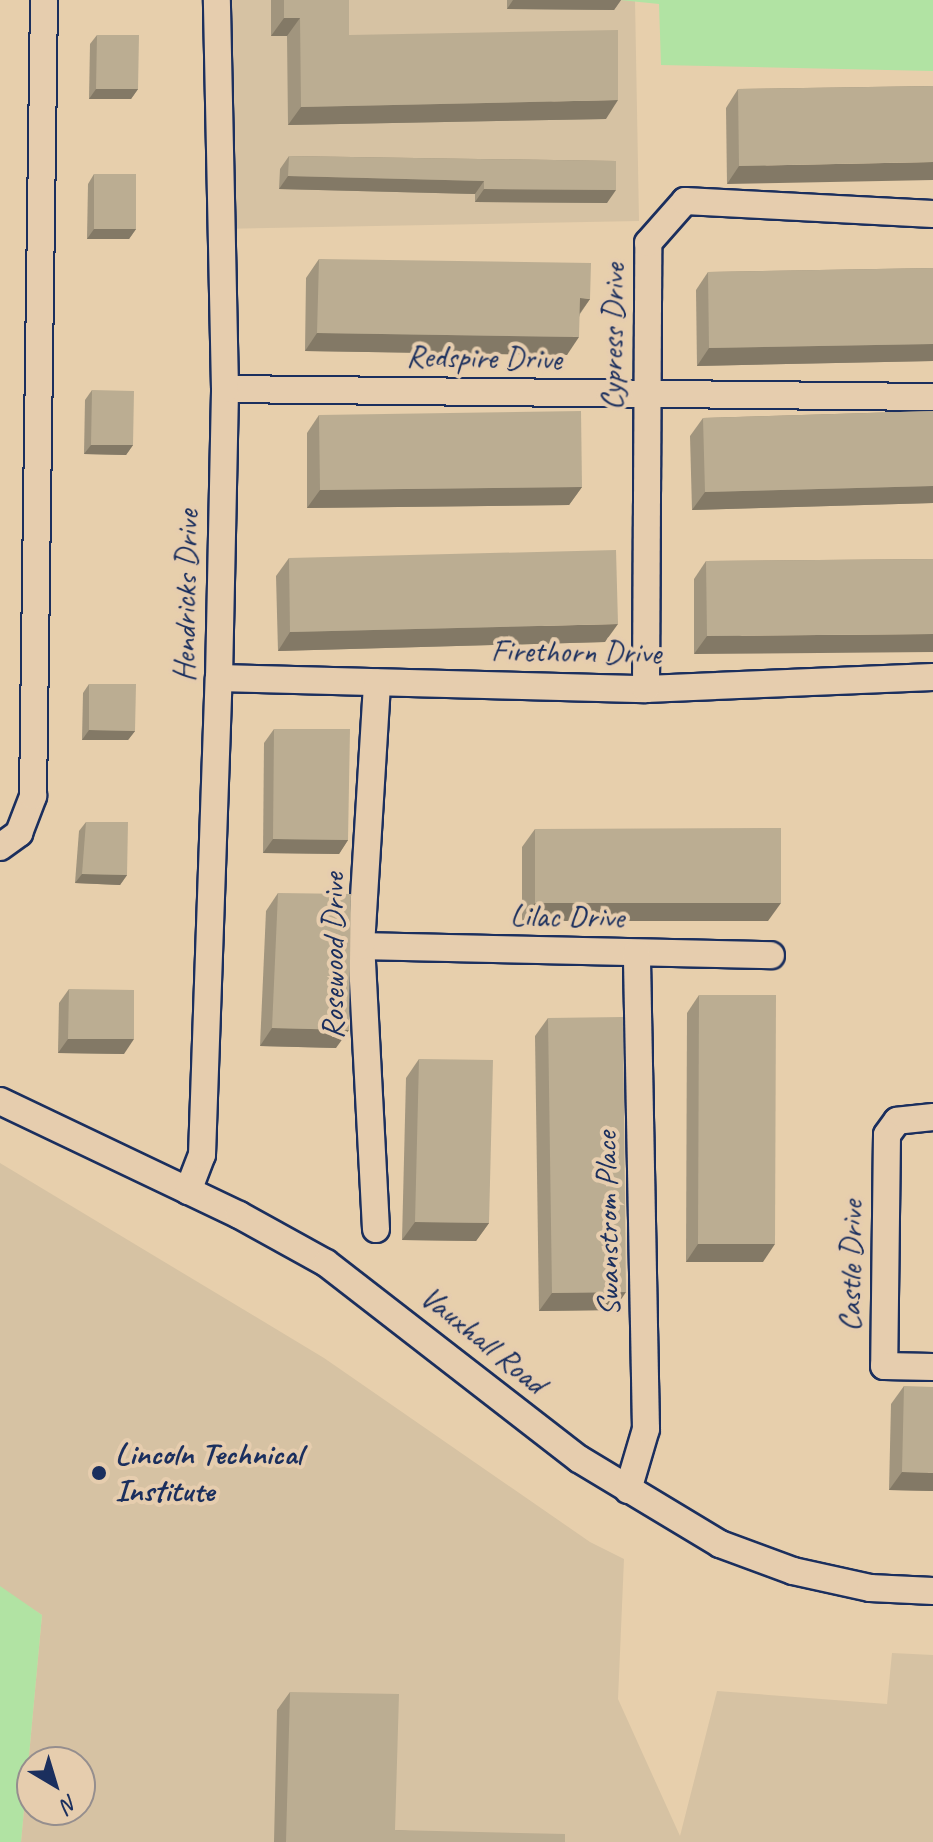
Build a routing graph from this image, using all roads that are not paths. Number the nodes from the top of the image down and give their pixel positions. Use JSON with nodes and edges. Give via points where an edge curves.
{"nodes":[{"id":1,"x":44,"y":0,"type":"edge"},
{"id":2,"x":217,"y":0,"type":"edge"},
{"id":3,"x":933,"y":214,"type":"edge"},
{"id":4,"x":225,"y":389,"type":"junction"},
{"id":5,"x":645,"y":394,"type":"junction"},
{"id":6,"x":933,"y":397,"type":"edge"},
{"id":7,"x":933,"y":677,"type":"edge"},
{"id":8,"x":219,"y":678,"type":"junction"},
{"id":9,"x":377,"y":682,"type":"junction"},
{"id":10,"x":646,"y":689,"type":"junction"},
{"id":11,"x":0,"y":847,"type":"edge"},
{"id":12,"x":361,"y":946,"type":"junction"},
{"id":13,"x":637,"y":953,"type":"junction"},
{"id":14,"x":771,"y":955,"type":"dead end"},
{"id":15,"x":0,"y":1101,"type":"edge"},
{"id":16,"x":933,"y":1117,"type":"edge"},
{"id":17,"x":188,"y":1191,"type":"junction"},
{"id":18,"x":376,"y":1229,"type":"dead end"},
{"id":19,"x":933,"y":1367,"type":"edge"},
{"id":20,"x":628,"y":1490,"type":"junction"},
{"id":21,"x":933,"y":1591,"type":"edge"}],
"edges":[{"from":1,"to":11,"type":"street","via":[[33,796],[19,833]]},
{"from":2,"to":4,"type":"street","name":"Hendricks Drive"},
{"from":3,"to":5,"type":"street","name":"Cypress Drive","via":[[685,201],[648,243]]},
{"from":4,"to":5,"type":"street","name":"Redspire Drive"},
{"from":4,"to":8,"type":"street","name":"Hendricks Drive"},
{"from":5,"to":6,"type":"street","name":"Redspire Drive"},
{"from":5,"to":10,"type":"street","name":"Cypress Drive"},
{"from":7,"to":10,"type":"street","name":"Firethorn Drive"},
{"from":8,"to":9,"type":"street","name":"Firethorn Drive"},
{"from":8,"to":17,"type":"street","name":"Hendricks Drive","via":[[202,1155]]},
{"from":9,"to":10,"type":"street","name":"Firethorn Drive"},
{"from":9,"to":12,"type":"street","name":"Rosewood Drive"},
{"from":12,"to":13,"type":"street","name":"Lilac Drive"},
{"from":12,"to":18,"type":"street","name":"Rosewood Drive"},
{"from":13,"to":14,"type":"street","name":"Lilac Drive"},
{"from":13,"to":20,"type":"street","name":"Swanstrom Place","via":[[646,1429]]},
{"from":15,"to":17,"type":"street","name":"Vauxhall Road"},
{"from":16,"to":19,"type":"street","name":"Castle Drive","via":[[897,1121],[887,1135],[884,1366]]},
{"from":17,"to":20,"type":"street","name":"Vauxhall Road","via":[[326,1263],[579,1459]]},
{"from":20,"to":21,"type":"street","name":"Vauxhall Road","via":[[720,1544],[793,1571],[870,1588]]}]}
